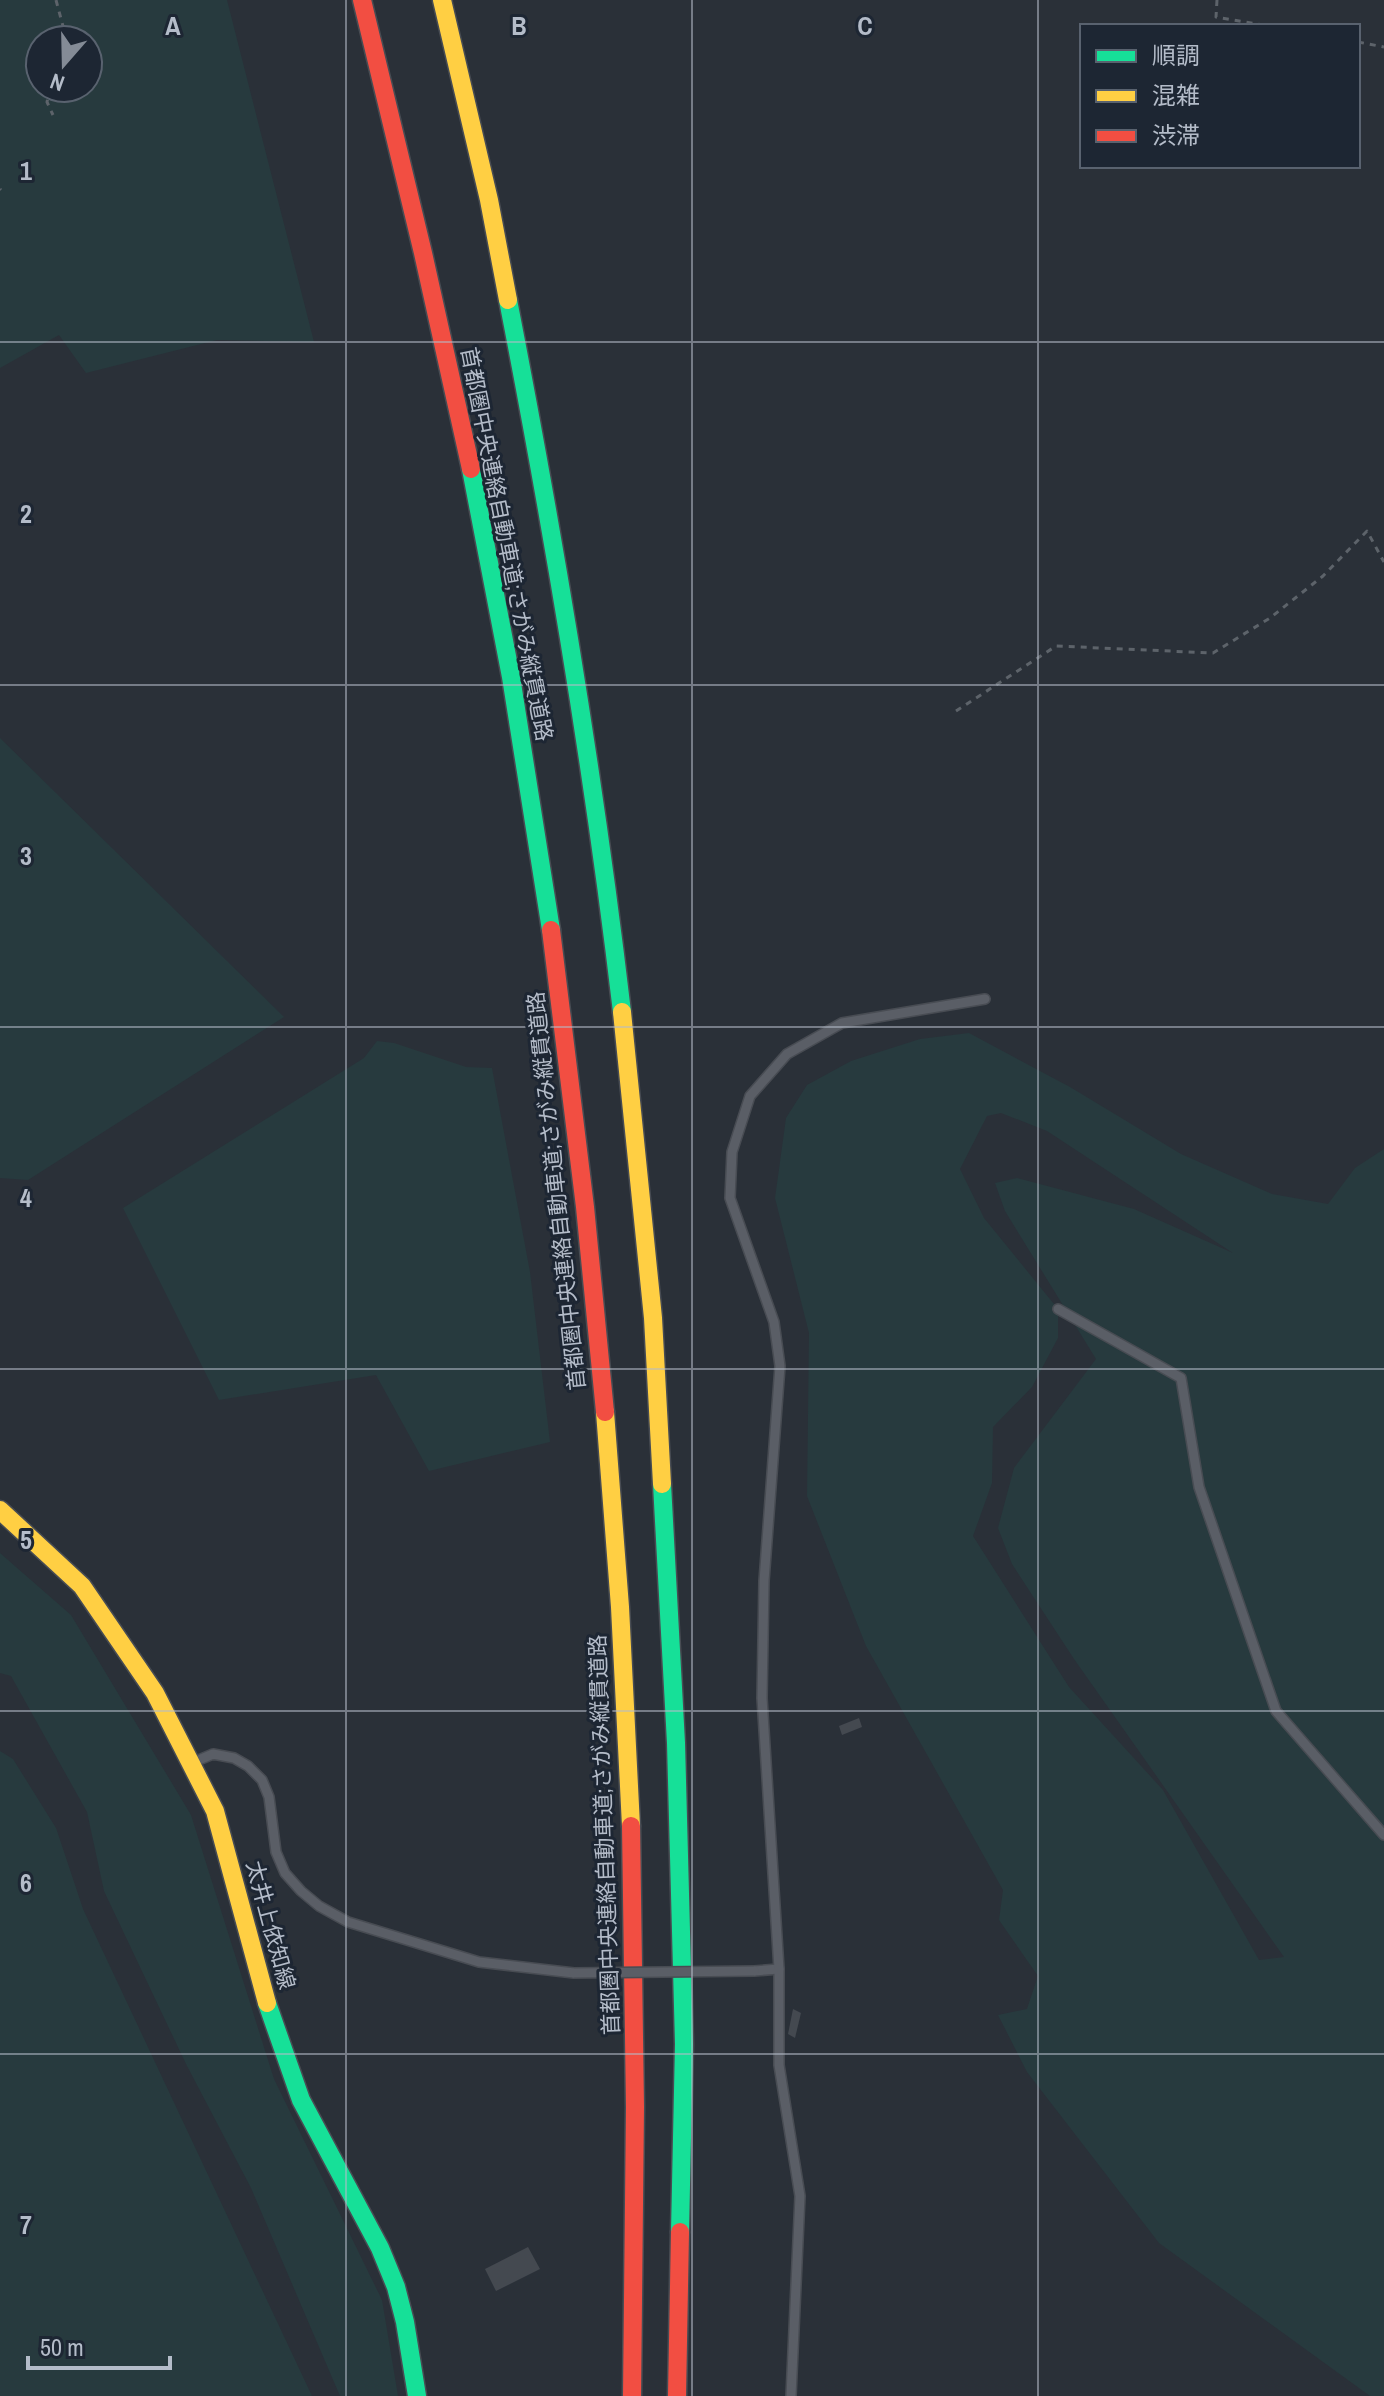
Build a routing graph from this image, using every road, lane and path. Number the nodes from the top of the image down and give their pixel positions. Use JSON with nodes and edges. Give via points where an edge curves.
{"nodes":[{"id":1,"x":56,"y":0,"type":"edge"},
{"id":2,"x":362,"y":0,"type":"edge"},
{"id":3,"x":442,"y":0,"type":"edge"},
{"id":4,"x":1217,"y":0,"type":"edge"},
{"id":5,"x":62,"y":24,"type":"edge"},
{"id":6,"x":1256,"y":24,"type":"edge"},
{"id":7,"x":1360,"y":42,"type":"edge"},
{"id":8,"x":1384,"y":47,"type":"edge"},
{"id":9,"x":48,"y":104,"type":"edge"},
{"id":10,"x":53,"y":115,"type":"dead end"},
{"id":11,"x":1384,"y":562,"type":"edge"},
{"id":12,"x":956,"y":711,"type":"dead end"},
{"id":13,"x":985,"y":999,"type":"dead end"},
{"id":14,"x":1058,"y":1309,"type":"dead end"},
{"id":15,"x":0,"y":1510,"type":"edge"},
{"id":16,"x":191,"y":1762,"type":"junction"},
{"id":17,"x":1384,"y":1835,"type":"edge"},
{"id":18,"x":779,"y":1969,"type":"junction"},
{"id":19,"x":417,"y":2396,"type":"edge"},
{"id":20,"x":632,"y":2396,"type":"edge"},
{"id":21,"x":677,"y":2396,"type":"edge"},
{"id":22,"x":791,"y":2396,"type":"edge"}],
"edges":[{"from":1,"to":5,"type":"path"},
{"from":2,"to":20,"type":"main road","name":"首都圏中央連絡自動車道;さがみ縦貫道路","via":[[469,454],[511,678],[573,1107],[614,1516],[629,1746],[635,2043]]},
{"from":3,"to":21,"type":"main road","name":"首都圏中央連絡自動車道;さがみ縦貫道路","via":[[489,200],[547,498],[604,858],[634,1123],[653,1318],[676,1743],[684,2044]]},
{"from":4,"to":6,"type":"path","via":[[1216,17]]},
{"from":7,"to":8,"type":"path"},
{"from":9,"to":10,"type":"path"},
{"from":11,"to":12,"type":"path","via":[[1367,531],[1323,576],[1270,618],[1213,653],[1056,646]]},
{"from":13,"to":18,"type":"lane","via":[[842,1023],[787,1054],[750,1096],[732,1152],[730,1198],[774,1322],[780,1366],[764,1581],[762,1698]]},
{"from":14,"to":17,"type":"lane","via":[[1181,1378],[1199,1487],[1276,1711]]},
{"from":15,"to":16,"type":"main road","name":"太井上依知線","via":[[82,1586],[155,1693]]},
{"from":16,"to":18,"type":"lane","bridge":true,"via":[[213,1754],[234,1758],[262,1780],[285,1873],[301,1891],[348,1922],[479,1962],[574,1973]]},
{"from":16,"to":19,"type":"main road","name":"太井上依知線","via":[[215,1811],[270,2015],[301,2100],[396,2287]]},
{"from":18,"to":22,"type":"lane","via":[[779,2065],[800,2196]]}]}
